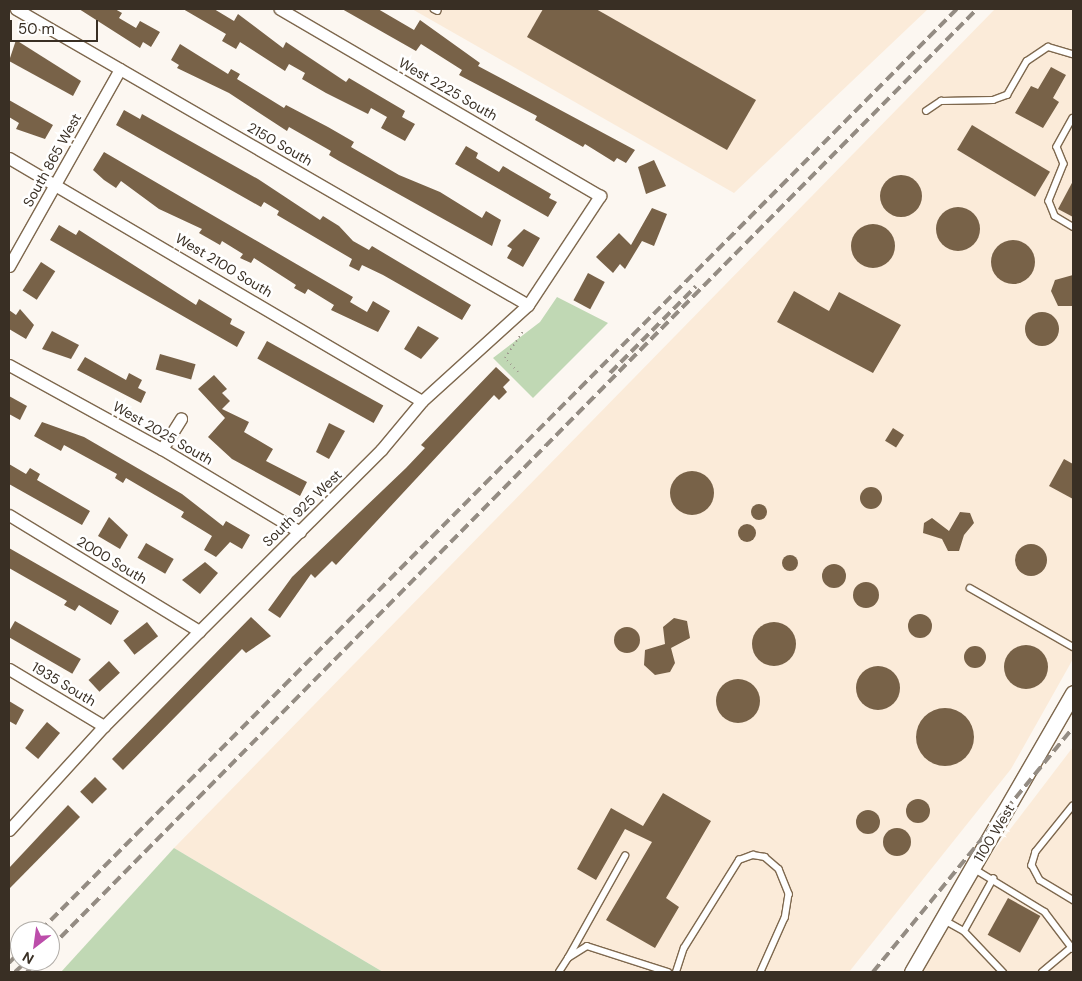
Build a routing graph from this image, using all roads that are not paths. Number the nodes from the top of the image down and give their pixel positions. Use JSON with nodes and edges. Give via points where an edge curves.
{"nodes":[{"id":1,"x":16,"y":9,"type":"edge"},
{"id":2,"x":280,"y":9,"type":"edge"},
{"id":3,"x":1073,"y":54,"type":"edge"},
{"id":4,"x":120,"y":69,"type":"junction"},
{"id":5,"x":926,"y":110,"type":"dead end"},
{"id":6,"x":1073,"y":118,"type":"edge"},
{"id":7,"x":9,"y":158,"type":"edge"},
{"id":8,"x":57,"y":183,"type":"junction"},
{"id":9,"x":600,"y":196,"type":"joint"},
{"id":10,"x":1073,"y":227,"type":"edge"},
{"id":11,"x":9,"y":266,"type":"edge"},
{"id":12,"x":528,"y":305,"type":"junction"},
{"id":13,"x":9,"y":365,"type":"edge"},
{"id":14,"x":422,"y":401,"type":"junction"},
{"id":15,"x":181,"y":418,"type":"dead end"},
{"id":16,"x":162,"y":449,"type":"junction"},
{"id":17,"x":9,"y":515,"type":"edge"},
{"id":18,"x":300,"y":532,"type":"junction"},
{"id":19,"x":970,"y":588,"type":"dead end"},
{"id":20,"x":199,"y":631,"type":"junction"},
{"id":21,"x":1073,"y":647,"type":"edge"},
{"id":22,"x":9,"y":669,"type":"edge"},
{"id":23,"x":1073,"y":693,"type":"edge"},
{"id":24,"x":104,"y":726,"type":"junction"},
{"id":25,"x":1073,"y":806,"type":"edge"},
{"id":26,"x":9,"y":830,"type":"edge"},
{"id":27,"x":625,"y":856,"type":"dead end"},
{"id":28,"x":973,"y":868,"type":"junction"},
{"id":29,"x":993,"y":879,"type":"junction"},
{"id":30,"x":1073,"y":900,"type":"edge"},
{"id":31,"x":944,"y":920,"type":"junction"},
{"id":32,"x":964,"y":931,"type":"junction"},
{"id":33,"x":1072,"y":949,"type":"edge"},
{"id":34,"x":568,"y":958,"type":"junction"},
{"id":35,"x":558,"y":972,"type":"edge"},
{"id":36,"x":668,"y":972,"type":"edge"},
{"id":37,"x":676,"y":972,"type":"edge"},
{"id":38,"x":761,"y":972,"type":"edge"},
{"id":39,"x":912,"y":972,"type":"edge"},
{"id":40,"x":1003,"y":972,"type":"edge"},
{"id":41,"x":1042,"y":972,"type":"edge"}],
"edges":[{"from":1,"to":4,"type":"street","name":"2150 South"},
{"from":2,"to":9,"type":"street","name":"West 2225 South"},
{"from":3,"to":5,"type":"lane","via":[[1048,47],[1027,61],[1007,95],[993,100],[941,102]]},
{"from":4,"to":8,"type":"street","name":"South 865 West"},
{"from":4,"to":12,"type":"street","name":"2150 South"},
{"from":6,"to":10,"type":"lane","via":[[1057,147],[1064,164],[1049,201],[1055,216]]},
{"from":7,"to":8,"type":"street","name":"West 2100 South"},
{"from":8,"to":11,"type":"street","name":"South 865 West"},
{"from":8,"to":14,"type":"street","name":"West 2100 South"},
{"from":9,"to":12,"type":"street","name":"South 925 West"},
{"from":12,"to":14,"type":"street","name":"South 925 West"},
{"from":13,"to":16,"type":"street","name":"West 2025 South"},
{"from":14,"to":18,"type":"street","name":"South 925 West"},
{"from":15,"to":16,"type":"street"},
{"from":16,"to":18,"type":"street","name":"West 2025 South"},
{"from":17,"to":20,"type":"street","name":"2000 South"},
{"from":18,"to":20,"type":"street","name":"South 925 West"},
{"from":19,"to":21,"type":"lane"},
{"from":20,"to":24,"type":"street","name":"South 925 West"},
{"from":22,"to":24,"type":"street","name":"1935 South"},
{"from":23,"to":28,"type":"street","name":"1100 West"},
{"from":24,"to":26,"type":"street","name":"South 925 West"},
{"from":25,"to":30,"type":"lane","via":[[1036,852],[1032,865],[1040,880]]},
{"from":27,"to":34,"type":"lane"},
{"from":28,"to":29,"type":"lane"},
{"from":28,"to":31,"type":"street","name":"1100 West"},
{"from":29,"to":32,"type":"lane"},
{"from":29,"to":33,"type":"lane","via":[[1045,912],[1061,927]]},
{"from":31,"to":32,"type":"lane"},
{"from":31,"to":39,"type":"street","name":"1100 West"},
{"from":32,"to":40,"type":"lane"},
{"from":33,"to":41,"type":"lane"},
{"from":34,"to":35,"type":"lane"},
{"from":34,"to":36,"type":"lane","via":[[587,946],[606,949]]},
{"from":37,"to":38,"type":"lane","via":[[684,948],[740,860],[753,855],[765,857],[779,869],[790,894],[785,918]]}]}
